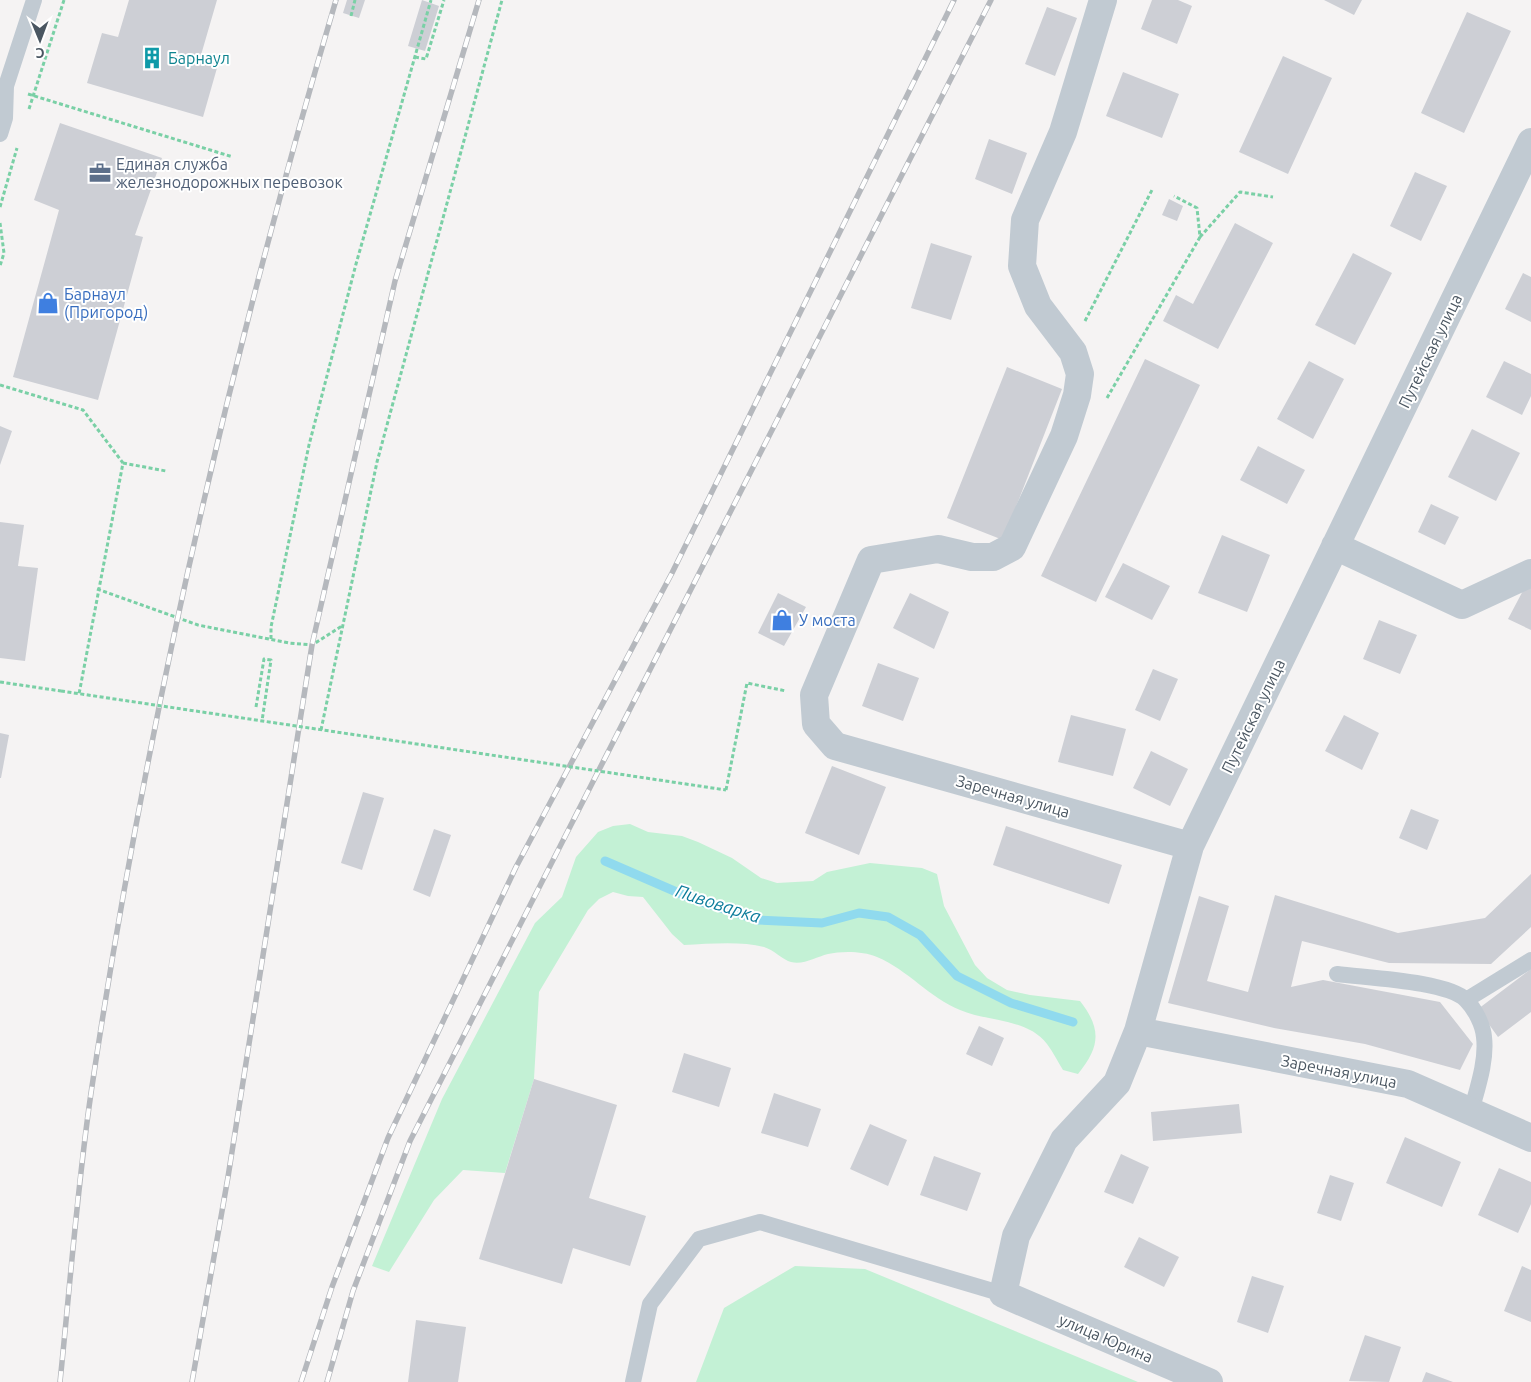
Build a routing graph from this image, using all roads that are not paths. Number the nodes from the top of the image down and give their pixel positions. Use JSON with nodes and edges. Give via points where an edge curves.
{"nodes":[{"id":1,"x":34,"y":0,"type":"edge"},
{"id":2,"x":1103,"y":0,"type":"edge"},
{"id":3,"x":0,"y":134,"type":"edge"},
{"id":4,"x":1531,"y":142,"type":"edge"},
{"id":5,"x":1335,"y":546,"type":"junction"},
{"id":6,"x":1531,"y":573,"type":"edge"},
{"id":7,"x":1190,"y":846,"type":"junction"},
{"id":8,"x":1531,"y":960,"type":"edge"},
{"id":9,"x":1337,"y":974,"type":"dead end"},
{"id":10,"x":1466,"y":1000,"type":"junction"},
{"id":11,"x":1138,"y":1031,"type":"junction"},
{"id":12,"x":1471,"y":1112,"type":"junction"},
{"id":13,"x":1531,"y":1138,"type":"edge"},
{"id":14,"x":1003,"y":1294,"type":"junction"},
{"id":15,"x":633,"y":1382,"type":"edge"},
{"id":16,"x":1209,"y":1382,"type":"edge"}],
"edges":[{"from":1,"to":3,"type":"lane","via":[[6,86],[5,118]]},
{"from":2,"to":7,"type":"street","name":"Заречная улица","via":[[1063,132],[1025,220],[1022,266],[1038,306],[1073,352],[1080,374],[1064,436],[1012,547],[993,557],[972,557],[938,549],[871,560],[814,695],[816,724],[836,746]]},
{"from":4,"to":5,"type":"street","name":"Путейская улица"},
{"from":5,"to":6,"type":"street","via":[[1462,605]]},
{"from":5,"to":7,"type":"street","name":"Путейская улица"},
{"from":7,"to":11,"type":"street","name":"Путейская улица"},
{"from":8,"to":10,"type":"lane"},
{"from":9,"to":10,"type":"lane","via":[[1444,988]]},
{"from":10,"to":12,"type":"lane","via":[[1478,1017],[1484,1036],[1483,1057]]},
{"from":11,"to":12,"type":"street","name":"Заречная улица","via":[[1408,1084]]},
{"from":11,"to":14,"type":"street","name":"Путейская улица","via":[[1117,1083],[1064,1140],[1016,1236]]},
{"from":12,"to":13,"type":"street","name":"Заречная улица"},
{"from":14,"to":15,"type":"lane","via":[[760,1222],[699,1239],[650,1304]]},
{"from":14,"to":16,"type":"street","name":"улица Юрина"}]}
